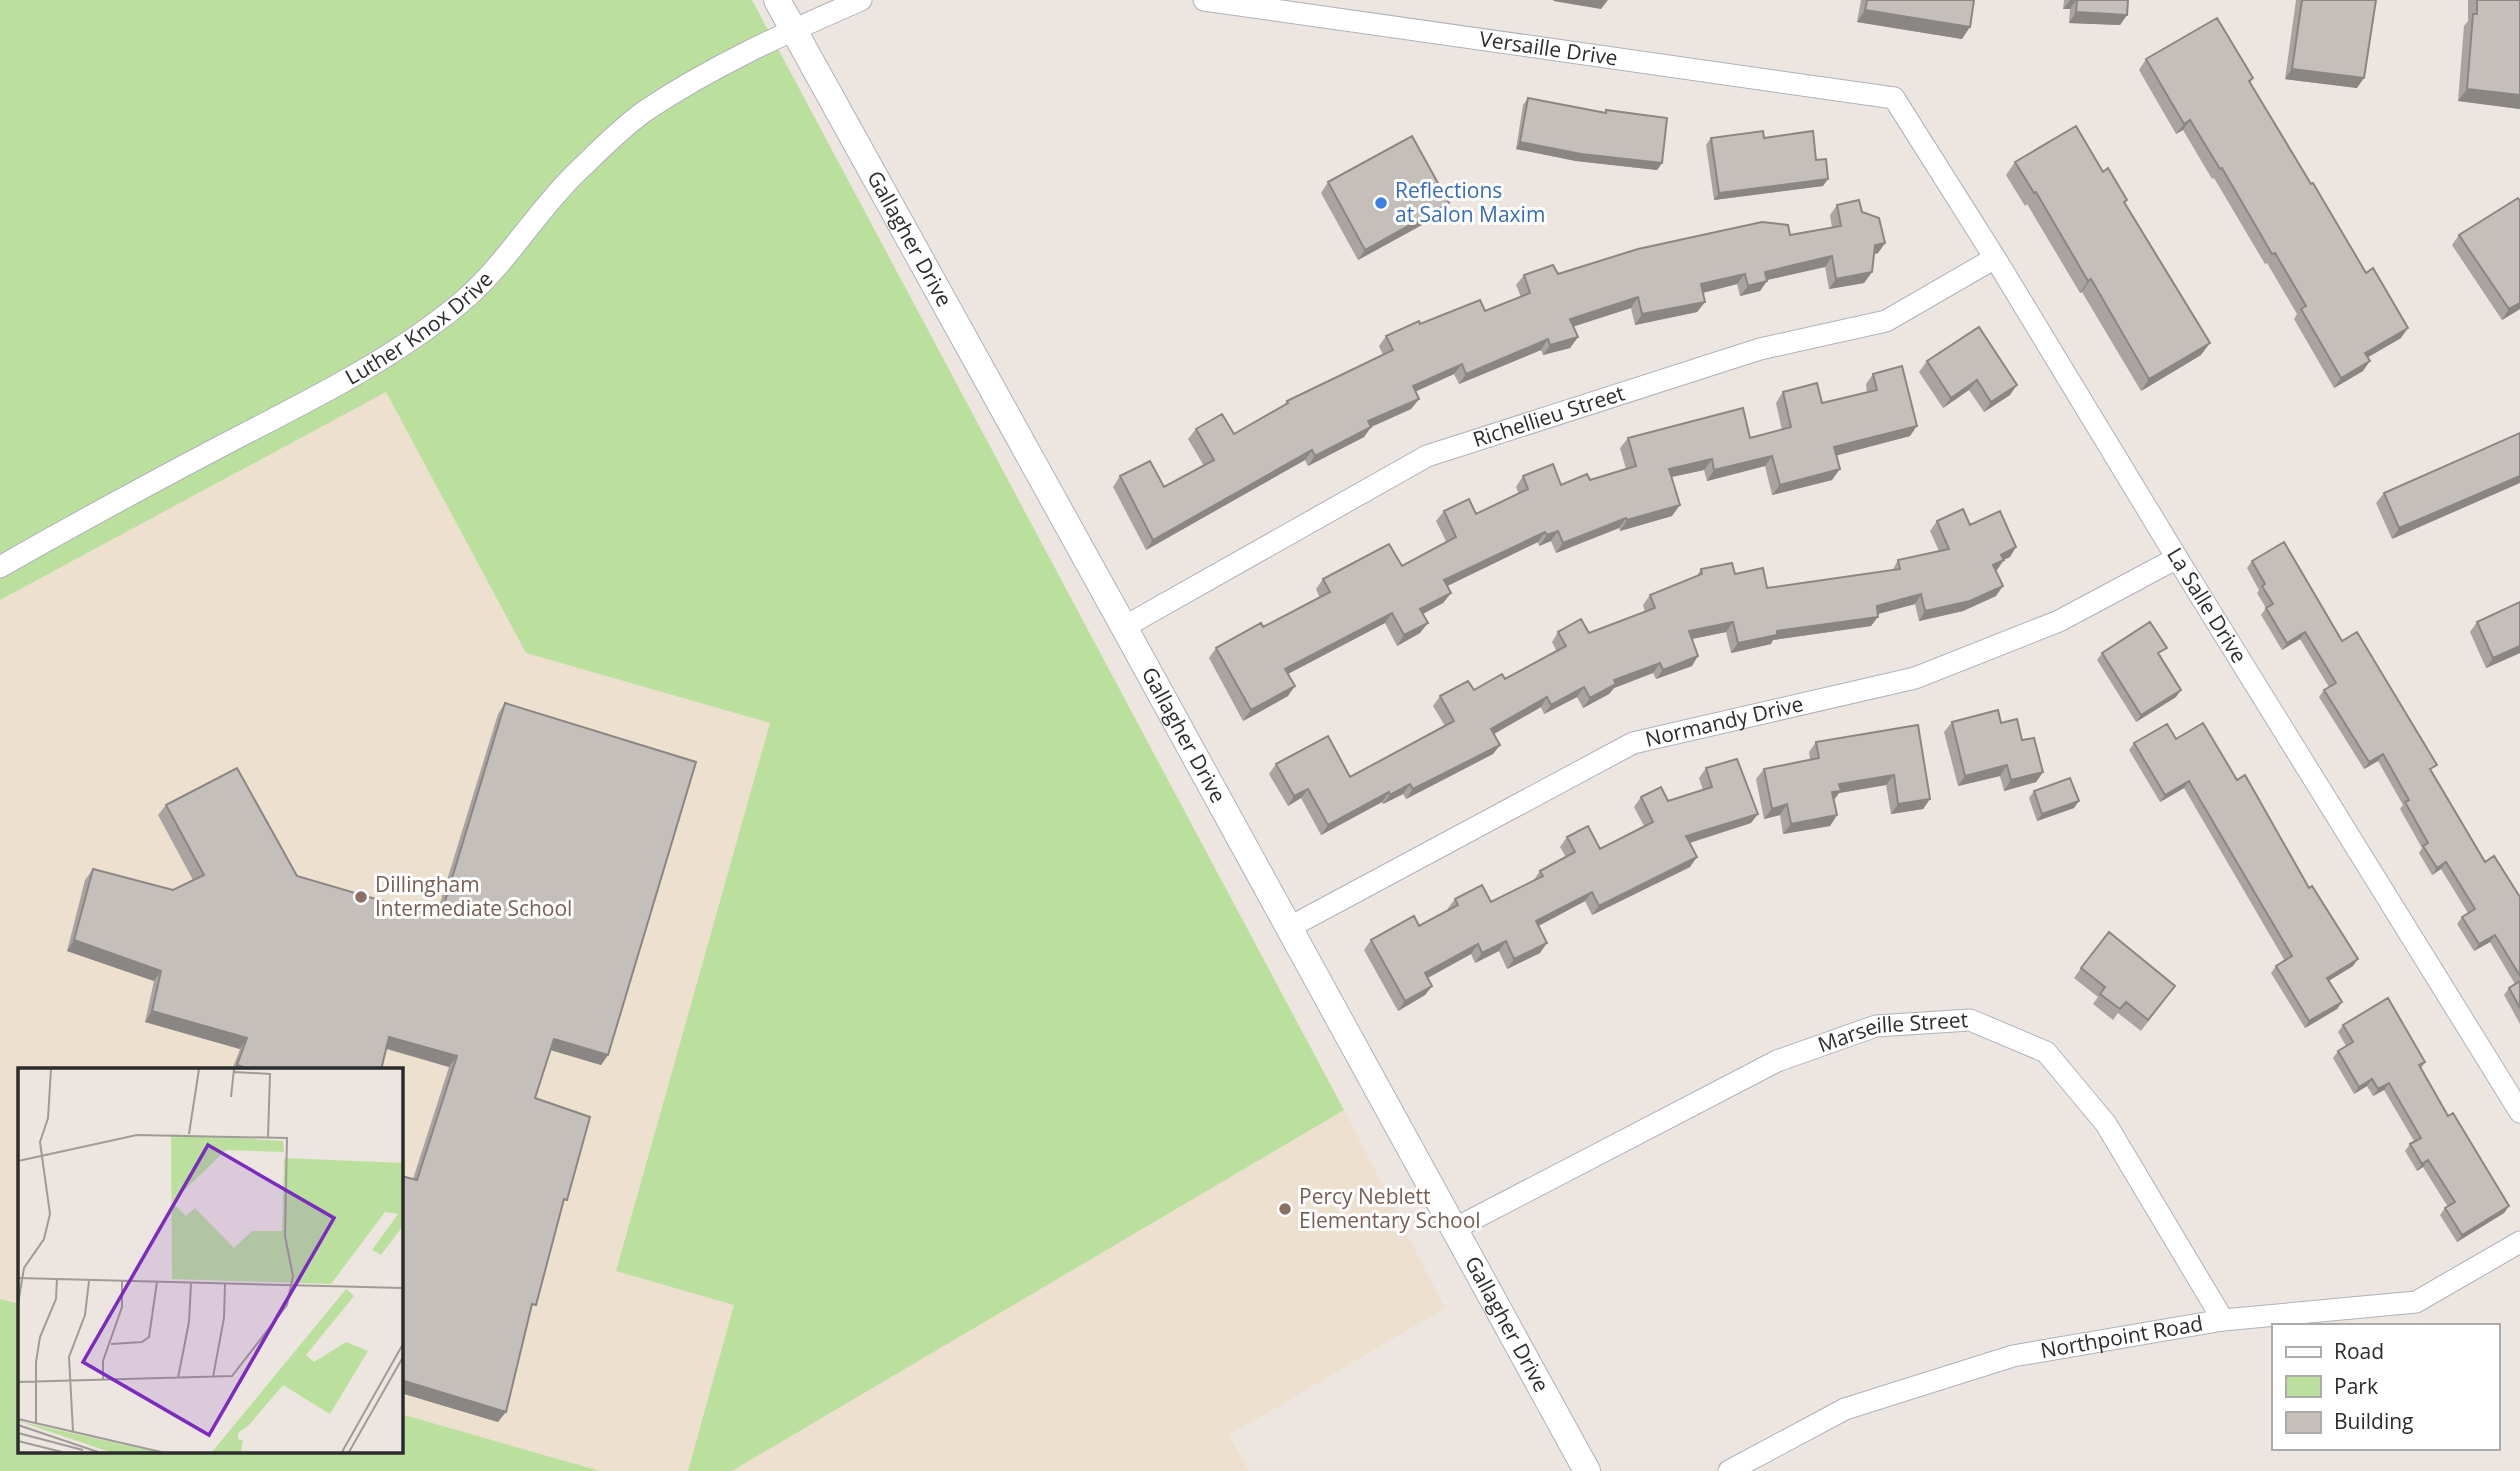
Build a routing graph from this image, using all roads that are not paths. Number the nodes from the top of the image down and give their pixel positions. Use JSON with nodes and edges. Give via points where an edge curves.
{"nodes":[{"id":1,"x":777,"y":0,"type":"edge"},
{"id":2,"x":861,"y":0,"type":"edge"},
{"id":3,"x":1204,"y":0,"type":"edge"},
{"id":4,"x":793,"y":30,"type":"junction"},
{"id":5,"x":1894,"y":98,"type":"joint"},
{"id":6,"x":1995,"y":258,"type":"junction"},
{"id":7,"x":2177,"y":558,"type":"junction"},
{"id":8,"x":0,"y":567,"type":"edge"},
{"id":9,"x":1124,"y":627,"type":"junction"},
{"id":10,"x":1290,"y":928,"type":"junction"},
{"id":11,"x":2520,"y":1112,"type":"edge"},
{"id":12,"x":1454,"y":1229,"type":"junction"},
{"id":13,"x":2520,"y":1242,"type":"edge"},
{"id":14,"x":2223,"y":1320,"type":"junction"},
{"id":15,"x":1587,"y":1471,"type":"edge"},
{"id":16,"x":1729,"y":1471,"type":"edge"}],
"edges":[{"from":1,"to":4,"type":"street","name":"Gallagher Drive"},
{"from":2,"to":4,"type":"street"},
{"from":3,"to":5,"type":"street","name":"Versaille Drive"},
{"from":4,"to":8,"type":"street","name":"Luther Knox Drive","via":[[715,69],[643,113],[576,173],[460,304],[407,342],[337,386]]},
{"from":4,"to":9,"type":"street","name":"Gallagher Drive"},
{"from":5,"to":6,"type":"street","name":"La Salle Drive"},
{"from":6,"to":7,"type":"street","name":"La Salle Drive"},
{"from":6,"to":9,"type":"street","name":"Richellieu Street","via":[[1886,321],[1760,349],[1427,456]]},
{"from":7,"to":10,"type":"street","name":"Normandy Drive","via":[[2059,621],[1915,678],[1633,743]]},
{"from":7,"to":11,"type":"street","name":"La Salle Drive"},
{"from":9,"to":10,"type":"street","name":"Gallagher Drive"},
{"from":10,"to":12,"type":"street","name":"Gallagher Drive"},
{"from":12,"to":14,"type":"street","name":"Marseille Street","via":[[1776,1060],[1876,1026],[1970,1020],[2046,1052],[2106,1125]]},
{"from":12,"to":15,"type":"street","name":"Gallagher Drive"},
{"from":13,"to":14,"type":"street","name":"Northpoint Road","via":[[2416,1301]]},
{"from":14,"to":16,"type":"street","name":"Northpoint Road","via":[[2013,1356],[1845,1409]]}]}
